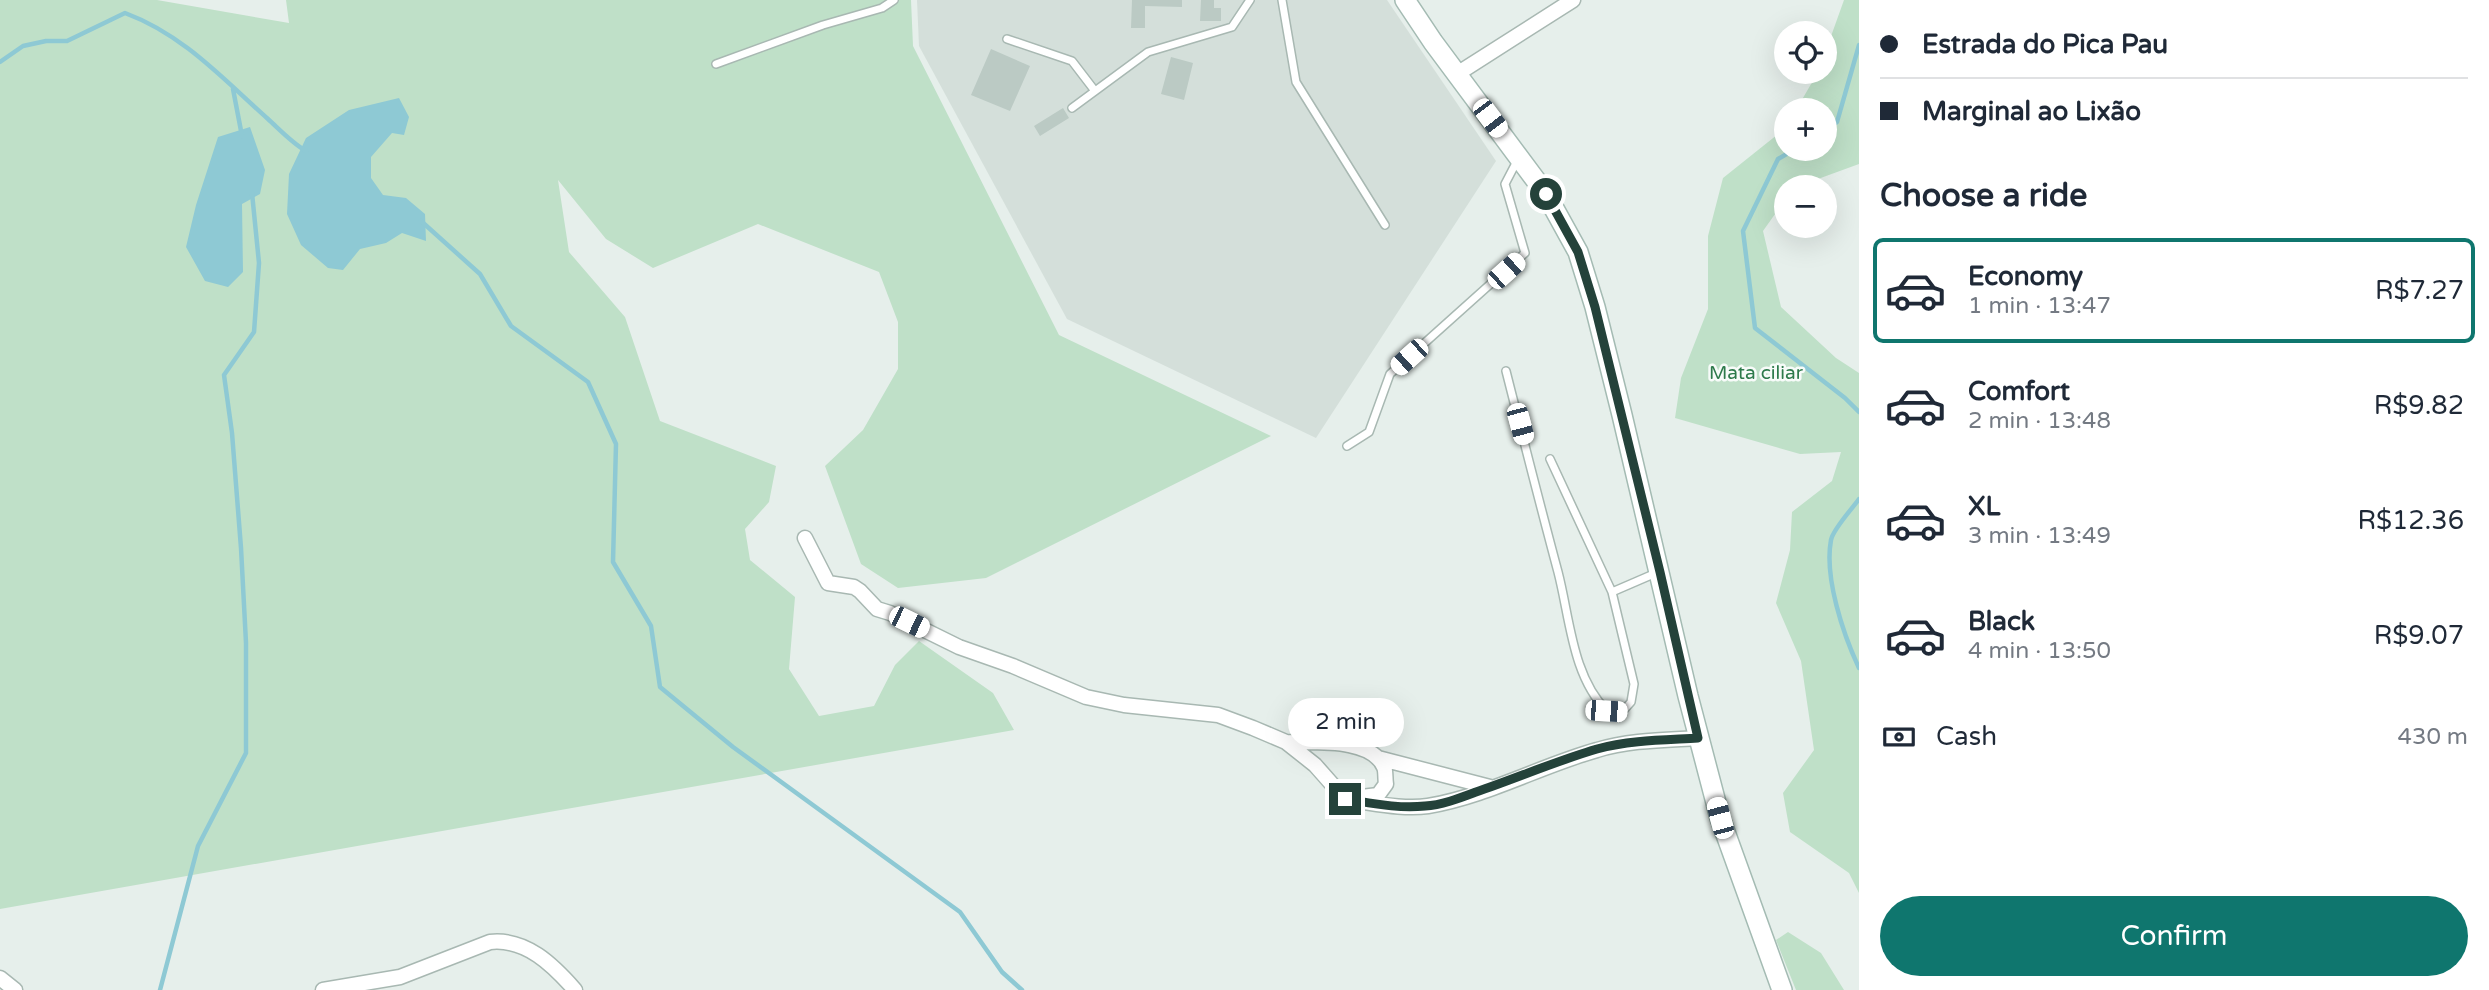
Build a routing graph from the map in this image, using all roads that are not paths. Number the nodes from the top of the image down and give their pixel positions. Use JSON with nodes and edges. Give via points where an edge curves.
{"nodes":[{"id":1,"x":894,"y":0,"type":"edge"},
{"id":2,"x":1250,"y":0,"type":"edge"},
{"id":3,"x":1282,"y":0,"type":"edge"},
{"id":4,"x":1405,"y":0,"type":"edge"},
{"id":5,"x":1573,"y":0,"type":"edge"},
{"id":6,"x":1007,"y":39,"type":"dead end"},
{"id":7,"x":716,"y":64,"type":"dead end"},
{"id":8,"x":1457,"y":74,"type":"junction"},
{"id":9,"x":1095,"y":91,"type":"junction"},
{"id":10,"x":1072,"y":108,"type":"dead end"},
{"id":11,"x":1519,"y":158,"type":"junction"},
{"id":12,"x":1385,"y":225,"type":"dead end"},
{"id":13,"x":1506,"y":371,"type":"dead end"},
{"id":14,"x":1348,"y":446,"type":"dead end"},
{"id":15,"x":1550,"y":459,"type":"dead end"},
{"id":16,"x":805,"y":538,"type":"dead end"},
{"id":17,"x":1660,"y":572,"type":"junction"},
{"id":18,"x":1612,"y":592,"type":"junction"},
{"id":19,"x":1698,"y":738,"type":"junction"},
{"id":20,"x":1286,"y":742,"type":"junction"},
{"id":21,"x":1375,"y":757,"type":"junction"},
{"id":22,"x":1491,"y":787,"type":"junction"},
{"id":23,"x":1345,"y":799,"type":"junction"},
{"id":24,"x":0,"y":978,"type":"edge"},
{"id":25,"x":15,"y":990,"type":"edge"},
{"id":26,"x":323,"y":990,"type":"edge"},
{"id":27,"x":575,"y":990,"type":"edge"},
{"id":28,"x":1782,"y":990,"type":"edge"}],
"edges":[{"from":1,"to":7,"type":"lane"},
{"from":2,"to":9,"type":"lane","via":[[1232,27],[1148,52]]},
{"from":3,"to":12,"type":"lane","via":[[1296,82]]},
{"from":4,"to":8,"type":"main road"},
{"from":5,"to":8,"type":"street"},
{"from":6,"to":9,"type":"lane","via":[[1072,61]]},
{"from":8,"to":11,"type":"main road"},
{"from":9,"to":10,"type":"lane"},
{"from":11,"to":14,"type":"lane","via":[[1505,184],[1525,253],[1390,374],[1369,432]]},
{"from":11,"to":17,"type":"main road","via":[[1546,194],[1578,252]]},
{"from":13,"to":18,"type":"lane","via":[[1580,666],[1595,699],[1606,711],[1622,712],[1631,702],[1634,684]]},
{"from":15,"to":18,"type":"lane"},
{"from":16,"to":20,"type":"street","via":[[828,583],[854,587],[877,609],[959,647],[1086,697],[1218,715]]},
{"from":17,"to":18,"type":"lane"},
{"from":17,"to":19,"type":"main road"},
{"from":19,"to":22,"type":"street","via":[[1601,748]]},
{"from":19,"to":28,"type":"main road","via":[[1720,818]]},
{"from":20,"to":21,"type":"street","via":[[1350,744],[1370,750]]},
{"from":20,"to":23,"type":"street","via":[[1315,765]]},
{"from":21,"to":22,"type":"street"},
{"from":21,"to":23,"type":"street","via":[[1384,766],[1386,783],[1378,795]]},
{"from":22,"to":23,"type":"street","via":[[1427,806]]},
{"from":24,"to":25,"type":"street"},
{"from":26,"to":27,"type":"street","via":[[400,977],[503,941],[538,955]]}]}
